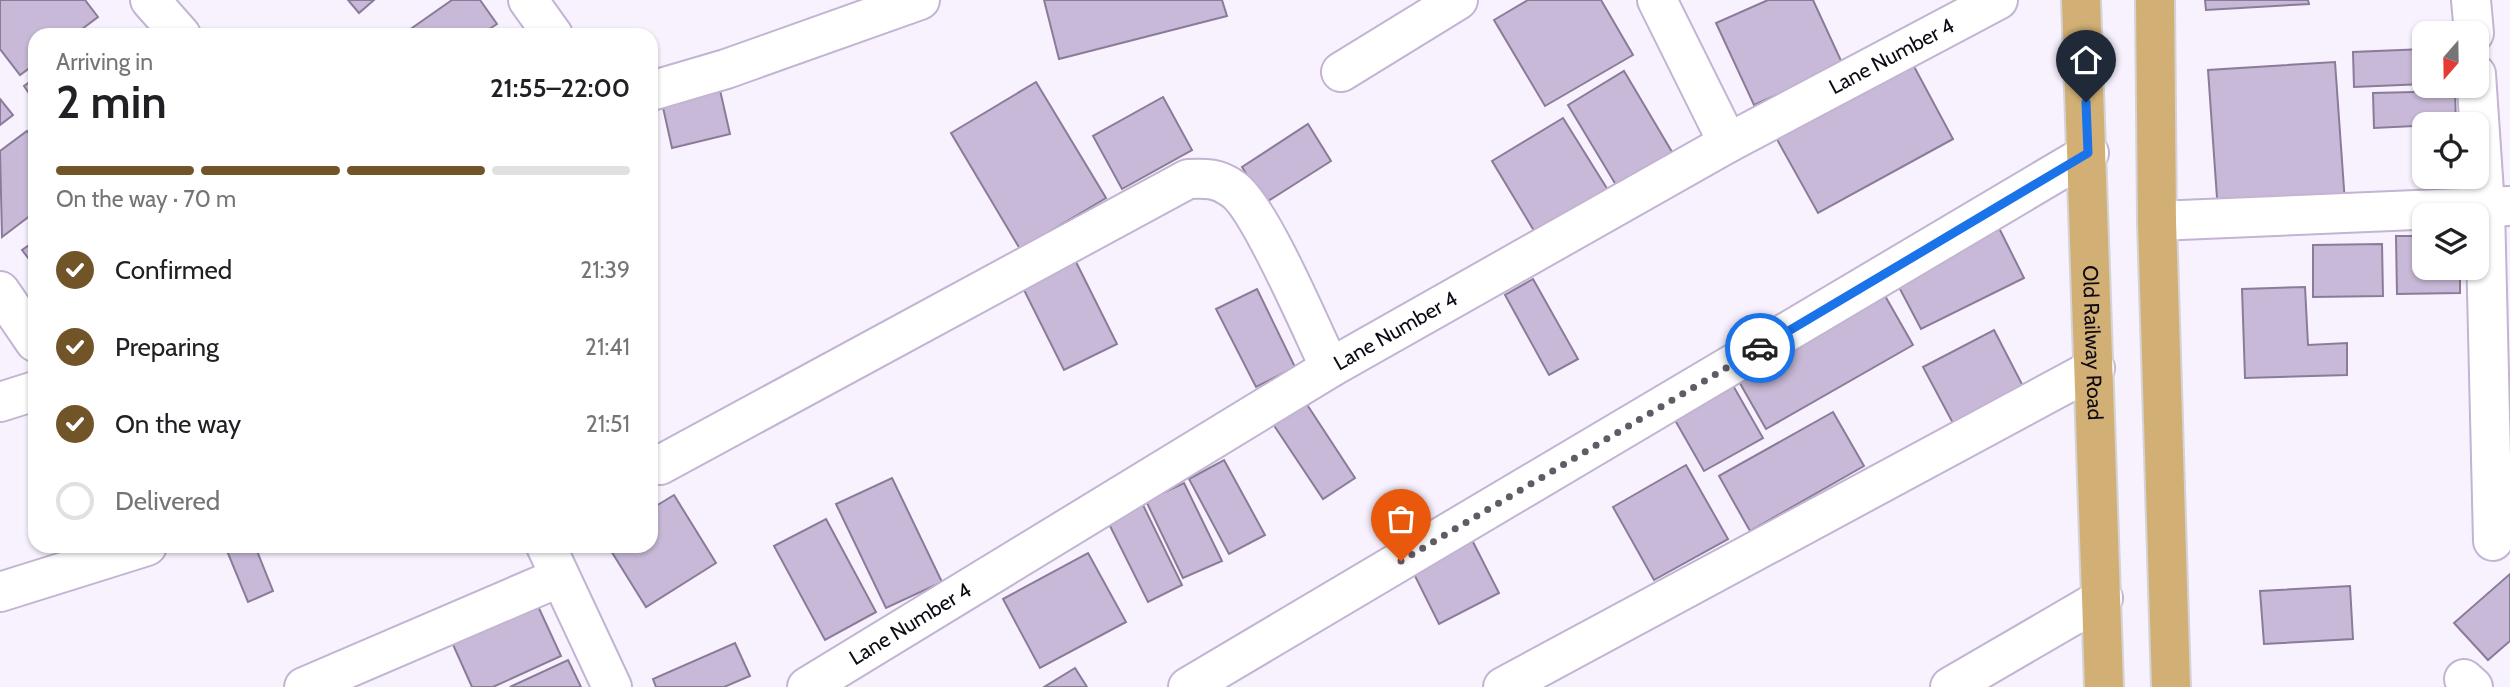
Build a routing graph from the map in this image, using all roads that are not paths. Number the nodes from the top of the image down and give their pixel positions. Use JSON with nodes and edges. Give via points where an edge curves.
{"nodes":[{"id":1,"x":150,"y":0,"type":"edge"},
{"id":2,"x":528,"y":0,"type":"edge"},
{"id":3,"x":920,"y":0,"type":"edge"},
{"id":4,"x":1458,"y":0,"type":"edge"},
{"id":5,"x":1657,"y":0,"type":"edge"},
{"id":6,"x":1997,"y":0,"type":"edge"},
{"id":7,"x":2081,"y":0,"type":"edge"},
{"id":8,"x":2155,"y":0,"type":"edge"},
{"id":9,"x":2471,"y":0,"type":"edge"},
{"id":10,"x":2473,"y":21,"type":"edge"},
{"id":11,"x":175,"y":28,"type":"edge"},
{"id":12,"x":548,"y":28,"type":"edge"},
{"id":13,"x":1341,"y":72,"type":"dead end"},
{"id":14,"x":658,"y":89,"type":"edge"},
{"id":15,"x":2480,"y":98,"type":"edge"},
{"id":16,"x":1728,"y":143,"type":"junction"},
{"id":17,"x":2088,"y":153,"type":"junction"},
{"id":18,"x":2498,"y":207,"type":"edge"},
{"id":19,"x":2157,"y":220,"type":"junction"},
{"id":20,"x":0,"y":291,"type":"edge"},
{"id":21,"x":28,"y":332,"type":"edge"},
{"id":22,"x":1331,"y":368,"type":"junction"},
{"id":23,"x":2095,"y":368,"type":"junction"},
{"id":24,"x":28,"y":393,"type":"edge"},
{"id":25,"x":0,"y":402,"type":"edge"},
{"id":26,"x":660,"y":465,"type":"dead end"},
{"id":27,"x":2493,"y":541,"type":"dead end"},
{"id":28,"x":125,"y":553,"type":"edge"},
{"id":29,"x":552,"y":562,"type":"edge"},
{"id":30,"x":0,"y":592,"type":"edge"},
{"id":31,"x":2103,"y":598,"type":"junction"},
{"id":32,"x":304,"y":687,"type":"edge"},
{"id":33,"x":611,"y":687,"type":"edge"},
{"id":34,"x":807,"y":687,"type":"edge"},
{"id":35,"x":1188,"y":687,"type":"edge"},
{"id":36,"x":1503,"y":687,"type":"edge"},
{"id":37,"x":1950,"y":687,"type":"edge"},
{"id":38,"x":2104,"y":687,"type":"edge"},
{"id":39,"x":2171,"y":687,"type":"edge"}],
"edges":[{"from":1,"to":11,"type":"street"},
{"from":2,"to":12,"type":"street"},
{"from":3,"to":14,"type":"street"},
{"from":4,"to":13,"type":"street"},
{"from":5,"to":16,"type":"street"},
{"from":6,"to":16,"type":"street","name":"Lane Number 4"},
{"from":7,"to":17,"type":"main road","name":"Old Railway Road"},
{"from":8,"to":19,"type":"main road"},
{"from":9,"to":10,"type":"street"},
{"from":15,"to":18,"type":"street"},
{"from":16,"to":22,"type":"street","name":"Lane Number 4"},
{"from":17,"to":23,"type":"main road","name":"Old Railway Road"},
{"from":17,"to":35,"type":"street"},
{"from":18,"to":19,"type":"street"},
{"from":18,"to":27,"type":"street"},
{"from":19,"to":39,"type":"main road"},
{"from":20,"to":21,"type":"street"},
{"from":22,"to":26,"type":"street","via":[[1264,231],[1236,190],[1213,178],[1188,178]]},
{"from":22,"to":34,"type":"street","name":"Lane Number 4"},
{"from":23,"to":31,"type":"main road","name":"Old Railway Road"},
{"from":23,"to":36,"type":"street"},
{"from":24,"to":25,"type":"street"},
{"from":28,"to":30,"type":"street"},
{"from":29,"to":32,"type":"street"},
{"from":29,"to":33,"type":"street"},
{"from":31,"to":37,"type":"street"},
{"from":31,"to":38,"type":"main road","name":"Old Railway Road"}]}
